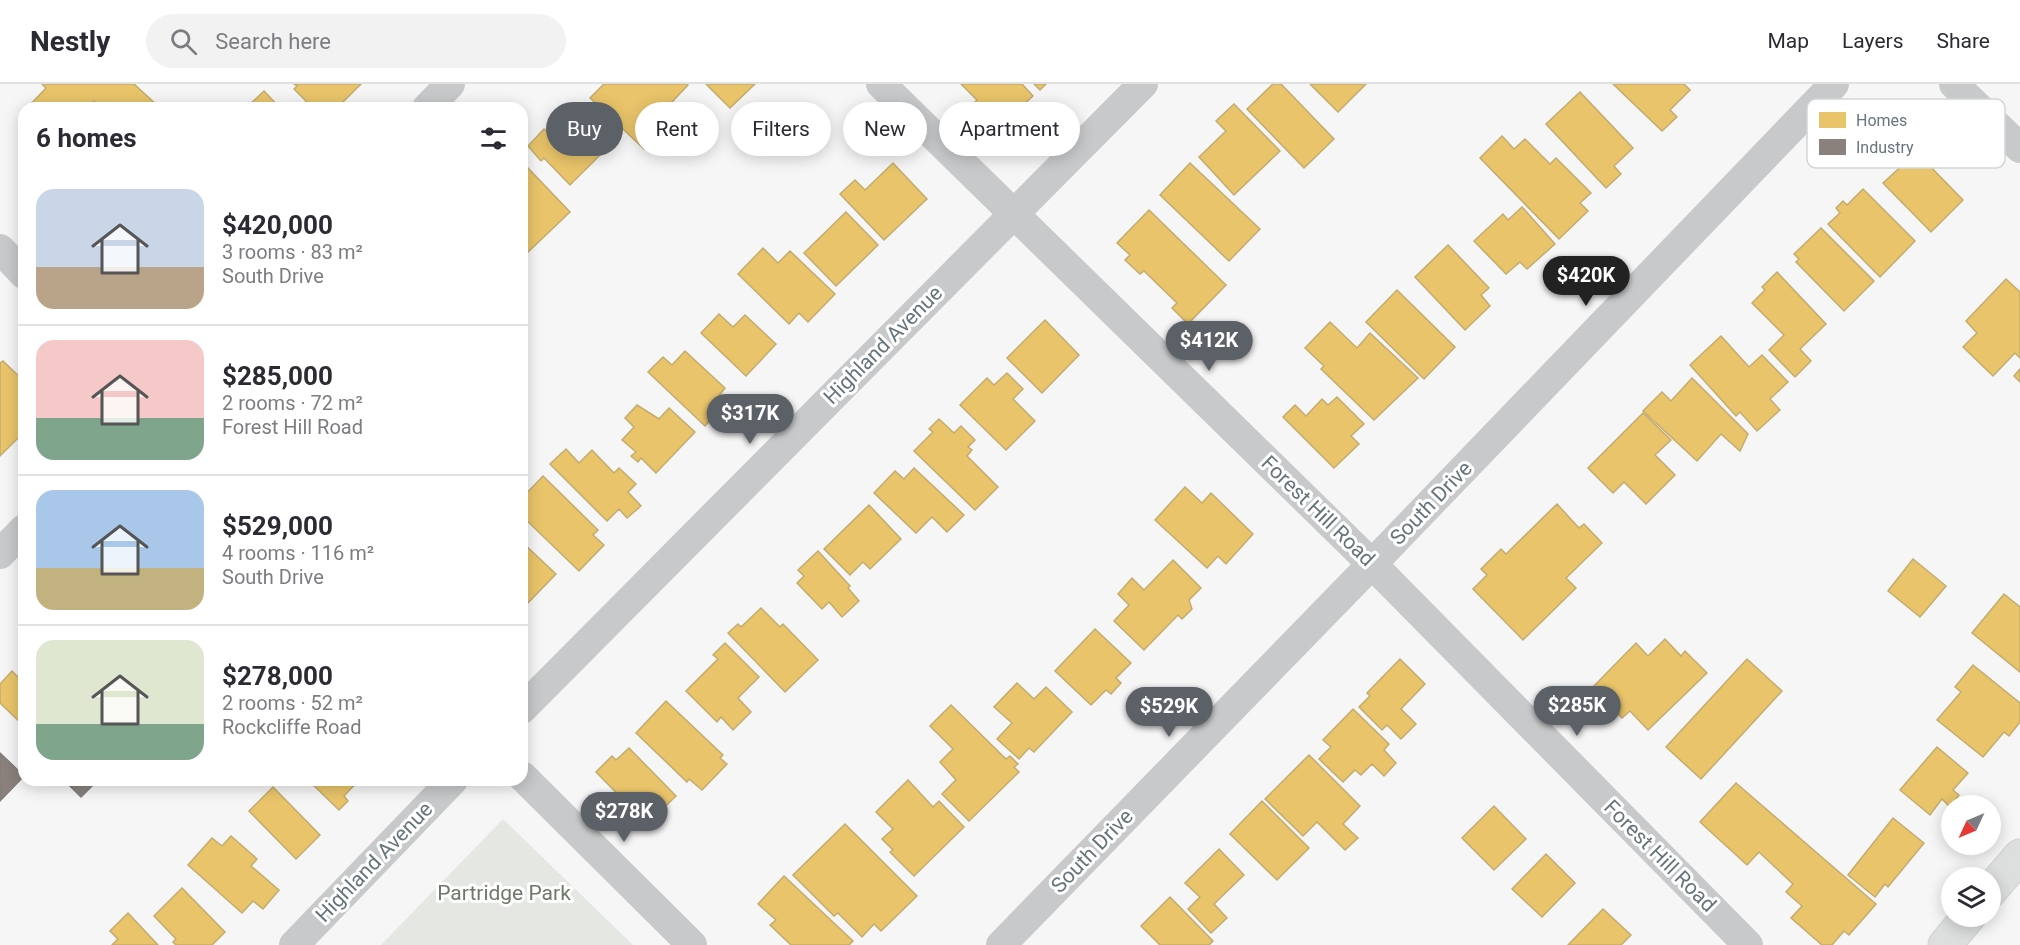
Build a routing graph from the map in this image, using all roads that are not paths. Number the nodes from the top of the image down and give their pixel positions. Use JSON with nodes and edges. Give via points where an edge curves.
{"nodes":[{"id":1,"x":450,"y":84,"type":"edge"},
{"id":2,"x":880,"y":84,"type":"edge"},
{"id":3,"x":1143,"y":84,"type":"edge"},
{"id":4,"x":1834,"y":84,"type":"edge"},
{"id":5,"x":1954,"y":84,"type":"edge"},
{"id":6,"x":1820,"y":99,"type":"edge"},
{"id":7,"x":1969,"y":99,"type":"edge"},
{"id":8,"x":433,"y":102,"type":"edge"},
{"id":9,"x":1807,"y":112,"type":"edge"},
{"id":10,"x":2005,"y":133,"type":"edge"},
{"id":11,"x":2020,"y":148,"type":"edge"},
{"id":12,"x":1012,"y":214,"type":"junction"},
{"id":13,"x":0,"y":249,"type":"edge"},
{"id":14,"x":18,"y":267,"type":"edge"},
{"id":15,"x":18,"y":535,"type":"edge"},
{"id":16,"x":0,"y":554,"type":"edge"},
{"id":17,"x":1372,"y":564,"type":"junction"},
{"id":18,"x":528,"y":704,"type":"edge"},
{"id":19,"x":528,"y":782,"type":"edge"},
{"id":20,"x":447,"y":786,"type":"edge"},
{"id":21,"x":2020,"y":856,"type":"edge"},
{"id":22,"x":2001,"y":878,"type":"edge"},
{"id":23,"x":1960,"y":927,"type":"edge"},
{"id":24,"x":294,"y":945,"type":"edge"},
{"id":25,"x":692,"y":945,"type":"edge"},
{"id":26,"x":1001,"y":945,"type":"edge"},
{"id":27,"x":1748,"y":945,"type":"edge"},
{"id":28,"x":1945,"y":945,"type":"edge"}],
"edges":[{"from":1,"to":8,"type":"street"},
{"from":2,"to":12,"type":"street","name":"Forest Hill Road"},
{"from":3,"to":12,"type":"street","name":"Highland Avenue"},
{"from":4,"to":6,"type":"street","name":"South Drive"},
{"from":5,"to":7,"type":"street"},
{"from":9,"to":17,"type":"street","name":"South Drive"},
{"from":10,"to":11,"type":"street"},
{"from":12,"to":17,"type":"street","name":"Forest Hill Road"},
{"from":12,"to":18,"type":"street","name":"Highland Avenue"},
{"from":13,"to":14,"type":"street"},
{"from":15,"to":16,"type":"street"},
{"from":17,"to":26,"type":"street","name":"South Drive"},
{"from":17,"to":27,"type":"street","name":"Forest Hill Road"},
{"from":19,"to":25,"type":"street"},
{"from":20,"to":24,"type":"street","name":"Highland Avenue"},
{"from":21,"to":22,"type":"main road"},
{"from":23,"to":28,"type":"main road"}]}
